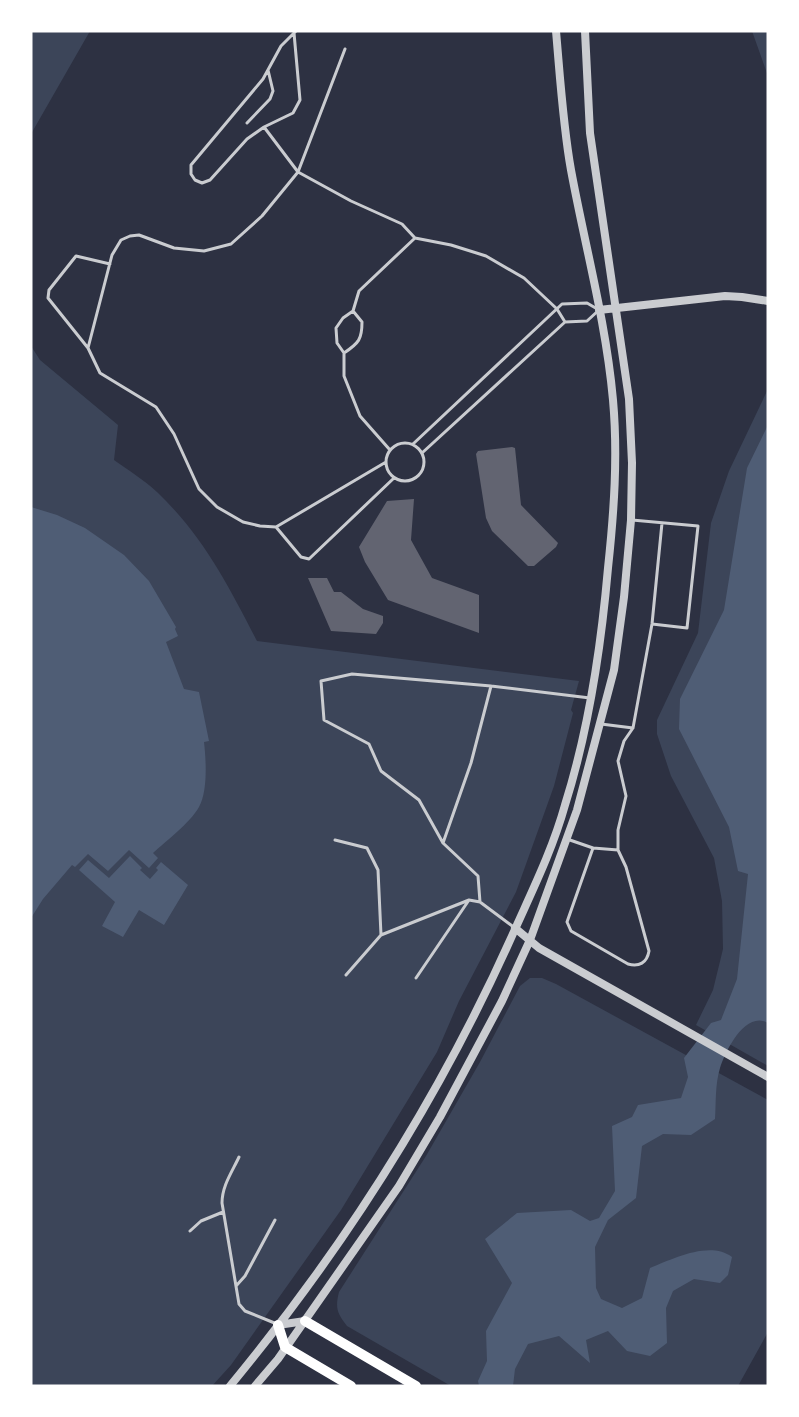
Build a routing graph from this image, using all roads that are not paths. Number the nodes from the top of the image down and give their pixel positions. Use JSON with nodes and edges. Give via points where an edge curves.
{"nodes":[{"id":1,"x":556,"y":31,"type":"edge"},
{"id":2,"x":585,"y":31,"type":"edge"},
{"id":3,"x":295,"y":32,"type":"edge"},
{"id":4,"x":346,"y":49,"type":"dead end"},
{"id":5,"x":268,"y":69,"type":"junction"},
{"id":6,"x":247,"y":123,"type":"dead end"},
{"id":7,"x":264,"y":127,"type":"junction"},
{"id":8,"x":298,"y":172,"type":"junction"},
{"id":9,"x":415,"y":238,"type":"junction"},
{"id":10,"x":110,"y":264,"type":"junction"},
{"id":11,"x":768,"y":301,"type":"edge"},
{"id":12,"x":616,"y":307,"type":"junction"},
{"id":13,"x":557,"y":309,"type":"junction"},
{"id":14,"x":599,"y":310,"type":"junction"},
{"id":15,"x":353,"y":311,"type":"junction"},
{"id":16,"x":565,"y":322,"type":"junction"},
{"id":17,"x":88,"y":348,"type":"junction"},
{"id":18,"x":344,"y":353,"type":"junction"},
{"id":19,"x":413,"y":444,"type":"junction"},
{"id":20,"x":390,"y":450,"type":"junction"},
{"id":21,"x":422,"y":453,"type":"junction"},
{"id":22,"x":386,"y":462,"type":"junction"},
{"id":23,"x":394,"y":478,"type":"junction"},
{"id":24,"x":631,"y":520,"type":"junction"},
{"id":25,"x":662,"y":523,"type":"junction"},
{"id":26,"x":276,"y":527,"type":"junction"},
{"id":27,"x":652,"y":624,"type":"junction"},
{"id":28,"x":491,"y":686,"type":"junction"},
{"id":29,"x":591,"y":698,"type":"junction"},
{"id":30,"x":600,"y":724,"type":"junction"},
{"id":31,"x":633,"y":728,"type":"junction"},
{"id":32,"x":567,"y":838,"type":"junction"},
{"id":33,"x":335,"y":840,"type":"dead end"},
{"id":34,"x":443,"y":843,"type":"junction"},
{"id":35,"x":593,"y":848,"type":"junction"},
{"id":36,"x":618,"y":850,"type":"junction"},
{"id":37,"x":469,"y":900,"type":"junction"},
{"id":38,"x":480,"y":902,"type":"junction"},
{"id":39,"x":515,"y":928,"type":"junction"},
{"id":40,"x":381,"y":935,"type":"junction"},
{"id":41,"x":530,"y":940,"type":"junction"},
{"id":42,"x":346,"y":975,"type":"dead end"},
{"id":43,"x":416,"y":978,"type":"dead end"},
{"id":44,"x":768,"y":1077,"type":"edge"},
{"id":45,"x":240,"y":1157,"type":"dead end"},
{"id":46,"x":223,"y":1212,"type":"junction"},
{"id":47,"x":275,"y":1220,"type":"dead end"},
{"id":48,"x":190,"y":1231,"type":"dead end"},
{"id":49,"x":236,"y":1286,"type":"junction"},
{"id":50,"x":305,"y":1321,"type":"junction"},
{"id":51,"x":278,"y":1325,"type":"junction"},
{"id":52,"x":285,"y":1348,"type":"junction"},
{"id":53,"x":230,"y":1386,"type":"edge"},
{"id":54,"x":255,"y":1386,"type":"edge"},
{"id":55,"x":351,"y":1386,"type":"edge"},
{"id":56,"x":416,"y":1386,"type":"edge"}],
"edges":[{"from":1,"to":14,"type":"street","via":[[570,166]]},
{"from":2,"to":12,"type":"street","via":[[590,134]]},
{"from":3,"to":5,"type":"lane","via":[[281,46]]},
{"from":3,"to":7,"type":"lane","via":[[300,100],[294,113]]},
{"from":4,"to":8,"type":"lane"},
{"from":5,"to":6,"type":"lane","via":[[273,91],[270,99]]},
{"from":5,"to":7,"type":"lane","via":[[191,165],[195,180],[202,183],[210,180],[247,138]]},
{"from":7,"to":8,"type":"lane"},
{"from":8,"to":9,"type":"lane","via":[[402,224]]},
{"from":8,"to":10,"type":"lane","via":[[262,216],[232,244],[204,251],[174,248],[139,235],[130,236],[121,240]]},
{"from":9,"to":13,"type":"lane","via":[[486,256],[524,278]]},
{"from":9,"to":15,"type":"lane","via":[[359,291]]},
{"from":10,"to":17,"type":"lane"},
{"from":10,"to":17,"type":"lane","via":[[76,256],[49,290],[48,298]]},
{"from":11,"to":12,"type":"street","via":[[725,296]]},
{"from":12,"to":14,"type":"street"},
{"from":12,"to":24,"type":"street","via":[[629,399]]},
{"from":13,"to":14,"type":"lane","via":[[562,304],[587,303]]},
{"from":13,"to":16,"type":"lane"},
{"from":13,"to":19,"type":"lane"},
{"from":14,"to":16,"type":"lane","via":[[587,321]]},
{"from":14,"to":29,"type":"street","via":[[613,399],[615,462],[606,593]]},
{"from":15,"to":18,"type":"lane","via":[[336,328],[337,343]]},
{"from":15,"to":18,"type":"lane","via":[[362,322],[362,335],[356,346]]},
{"from":16,"to":21,"type":"lane"},
{"from":17,"to":26,"type":"lane","via":[[100,373],[156,407],[174,434],[199,489],[217,507],[243,522]]},
{"from":18,"to":20,"type":"lane","via":[[344,376],[360,416]]},
{"from":19,"to":20,"type":"lane","via":[[401,443]]},
{"from":19,"to":21,"type":"lane"},
{"from":20,"to":22,"type":"lane"},
{"from":21,"to":23,"type":"lane","via":[[424,465],[418,476],[406,481]]},
{"from":22,"to":23,"type":"lane"},
{"from":22,"to":26,"type":"lane"},
{"from":23,"to":26,"type":"lane","via":[[309,559],[301,557]]},
{"from":24,"to":25,"type":"lane"},
{"from":24,"to":30,"type":"street","via":[[614,670]]},
{"from":25,"to":27,"type":"lane"},
{"from":25,"to":27,"type":"lane","via":[[698,526],[687,628]]},
{"from":27,"to":31,"type":"lane"},
{"from":28,"to":29,"type":"lane"},
{"from":28,"to":34,"type":"lane","via":[[471,763]]},
{"from":28,"to":34,"type":"lane","via":[[352,674],[321,681],[324,720],[369,744],[381,771],[419,800]]},
{"from":29,"to":39,"type":"street","via":[[584,735],[548,857]]},
{"from":30,"to":31,"type":"lane"},
{"from":30,"to":32,"type":"street"},
{"from":31,"to":36,"type":"lane","via":[[624,741],[618,760],[626,796],[618,830]]},
{"from":32,"to":35,"type":"lane"},
{"from":32,"to":41,"type":"street"},
{"from":33,"to":40,"type":"lane","via":[[367,848],[378,870]]},
{"from":34,"to":38,"type":"lane","via":[[478,876]]},
{"from":35,"to":36,"type":"lane"},
{"from":35,"to":36,"type":"lane","via":[[567,922],[571,931],[634,966],[648,958],[649,951],[626,867]]},
{"from":37,"to":38,"type":"lane"},
{"from":37,"to":40,"type":"lane"},
{"from":37,"to":43,"type":"lane"},
{"from":38,"to":39,"type":"lane"},
{"from":39,"to":41,"type":"street"},
{"from":39,"to":51,"type":"street","via":[[485,994],[423,1110],[347,1230]]},
{"from":40,"to":42,"type":"lane"},
{"from":41,"to":44,"type":"street"},
{"from":41,"to":50,"type":"street","via":[[502,1001],[440,1117],[398,1186]]},
{"from":45,"to":46,"type":"lane","via":[[222,1193]]},
{"from":46,"to":48,"type":"lane","via":[[201,1220]]},
{"from":46,"to":49,"type":"lane"},
{"from":47,"to":49,"type":"lane","via":[[245,1276]]},
{"from":49,"to":51,"type":"lane","via":[[239,1304],[245,1311]]},
{"from":50,"to":51,"type":"street"},
{"from":50,"to":52,"type":"street"},
{"from":50,"to":56,"type":"main road"},
{"from":51,"to":52,"type":"main road"},
{"from":51,"to":53,"type":"street"},
{"from":52,"to":54,"type":"street"},
{"from":52,"to":55,"type":"main road"}]}
